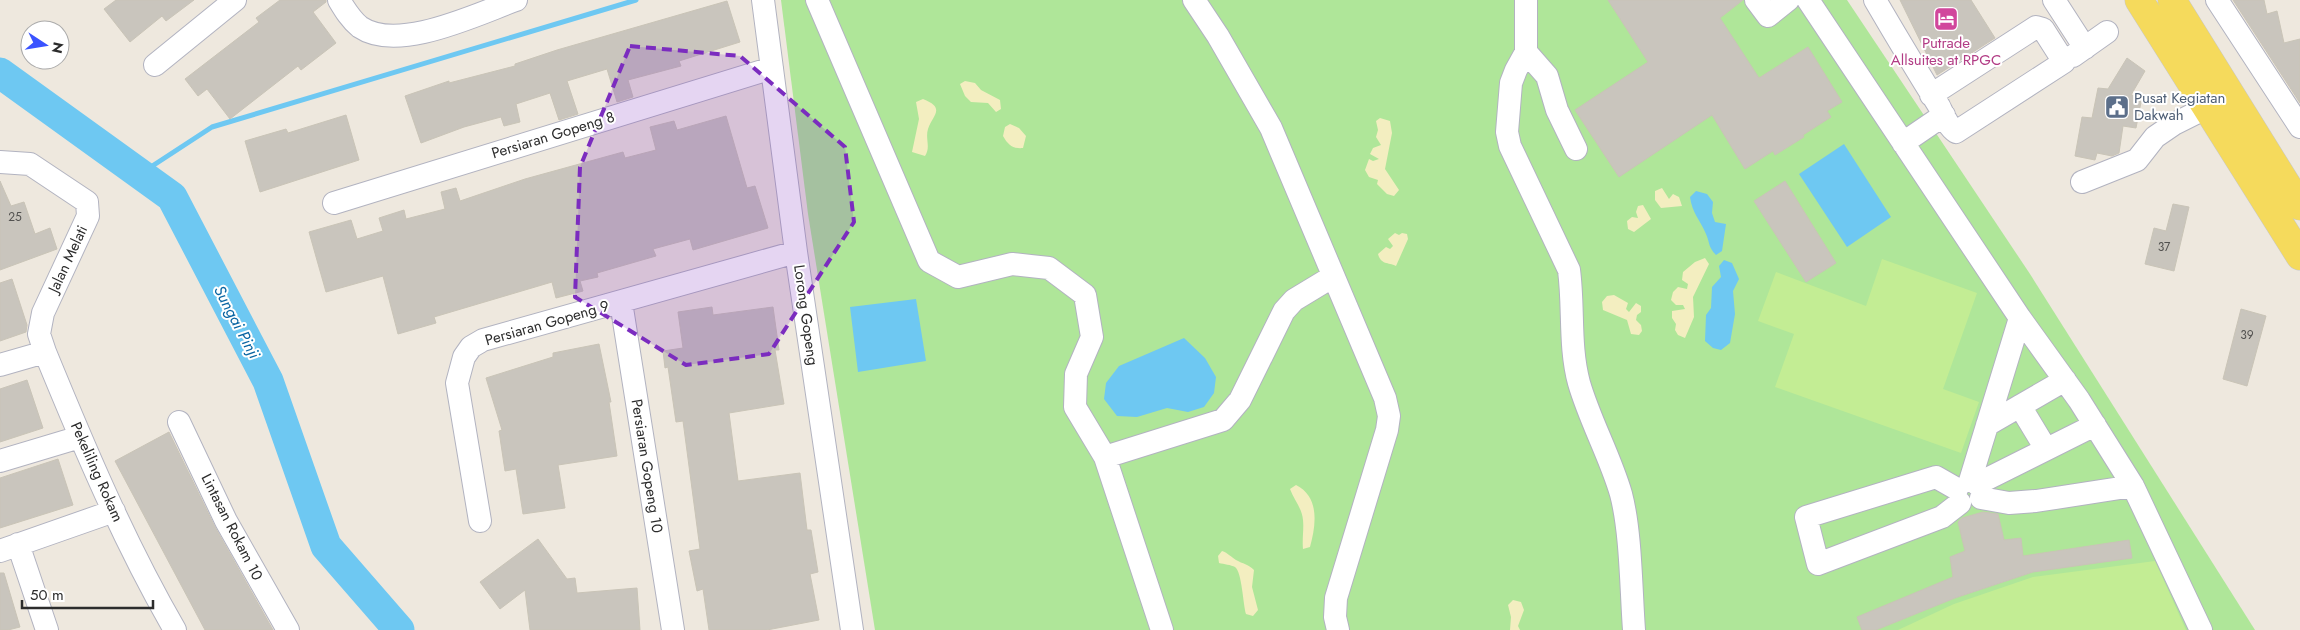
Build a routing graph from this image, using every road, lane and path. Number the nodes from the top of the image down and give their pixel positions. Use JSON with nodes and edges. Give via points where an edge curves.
{"nodes":[{"id":1,"x":235,"y":0,"type":"edge"},
{"id":2,"x":339,"y":0,"type":"edge"},
{"id":3,"x":516,"y":0,"type":"edge"},
{"id":4,"x":762,"y":0,"type":"edge"},
{"id":5,"x":817,"y":0,"type":"edge"},
{"id":6,"x":1194,"y":0,"type":"edge"},
{"id":7,"x":1526,"y":0,"type":"edge"},
{"id":8,"x":1756,"y":0,"type":"edge"},
{"id":9,"x":1788,"y":0,"type":"edge"},
{"id":10,"x":1808,"y":0,"type":"edge"},
{"id":11,"x":1875,"y":0,"type":"edge"},
{"id":12,"x":2054,"y":0,"type":"edge"},
{"id":13,"x":2139,"y":0,"type":"edge"},
{"id":14,"x":2172,"y":0,"type":"edge"},
{"id":15,"x":2217,"y":0,"type":"edge"},
{"id":16,"x":2107,"y":32,"type":"dead end"},
{"id":17,"x":2085,"y":48,"type":"junction"},
{"id":18,"x":1526,"y":52,"type":"junction"},
{"id":19,"x":2064,"y":62,"type":"junction"},
{"id":20,"x":155,"y":65,"type":"dead end"},
{"id":21,"x":772,"y":68,"type":"junction"},
{"id":22,"x":1931,"y":95,"type":"junction"},
{"id":23,"x":2206,"y":108,"type":"junction"},
{"id":24,"x":1944,"y":115,"type":"junction"},
{"id":25,"x":2300,"y":127,"type":"edge"},
{"id":26,"x":1903,"y":142,"type":"junction"},
{"id":27,"x":1576,"y":149,"type":"dead end"},
{"id":28,"x":0,"y":162,"type":"edge"},
{"id":29,"x":2082,"y":182,"type":"dead end"},
{"id":30,"x":334,"y":203,"type":"dead end"},
{"id":31,"x":2300,"y":206,"type":"edge"},
{"id":32,"x":796,"y":252,"type":"junction"},
{"id":33,"x":2300,"y":256,"type":"edge"},
{"id":34,"x":1332,"y":277,"type":"junction"},
{"id":35,"x":620,"y":302,"type":"junction"},
{"id":36,"x":2020,"y":318,"type":"junction"},
{"id":37,"x":45,"y":352,"type":"junction"},
{"id":38,"x":0,"y":365,"type":"edge"},
{"id":39,"x":2065,"y":380,"type":"junction"},
{"id":40,"x":2020,"y":406,"type":"junction"},
{"id":41,"x":179,"y":422,"type":"dead end"},
{"id":42,"x":1988,"y":425,"type":"junction"},
{"id":43,"x":2095,"y":425,"type":"junction"},
{"id":44,"x":80,"y":437,"type":"junction"},
{"id":45,"x":2046,"y":449,"type":"junction"},
{"id":46,"x":1105,"y":457,"type":"junction"},
{"id":47,"x":0,"y":461,"type":"edge"},
{"id":48,"x":2133,"y":486,"type":"junction"},
{"id":49,"x":1969,"y":491,"type":"junction"},
{"id":50,"x":114,"y":511,"type":"junction"},
{"id":51,"x":480,"y":521,"type":"dead end"},
{"id":52,"x":9,"y":548,"type":"edge"},
{"id":53,"x":48,"y":630,"type":"edge"},
{"id":54,"x":175,"y":630,"type":"edge"},
{"id":55,"x":288,"y":630,"type":"edge"},
{"id":56,"x":673,"y":630,"type":"edge"},
{"id":57,"x":852,"y":630,"type":"edge"},
{"id":58,"x":1162,"y":630,"type":"edge"},
{"id":59,"x":1338,"y":630,"type":"edge"},
{"id":60,"x":1634,"y":630,"type":"edge"},
{"id":61,"x":2201,"y":630,"type":"edge"}],
"edges":[{"from":1,"to":20,"type":"street"},
{"from":2,"to":3,"type":"street","via":[[349,17],[361,27],[378,35],[395,36],[423,32]]},
{"from":4,"to":21,"type":"street","name":"Lorong Gopeng"},
{"from":5,"to":46,"type":"street","via":[[929,261],[958,277],[1012,264],[1050,268],[1085,295],[1092,337],[1076,374],[1075,407]]},
{"from":6,"to":34,"type":"street","via":[[1271,128]]},
{"from":7,"to":18,"type":"street"},
{"from":8,"to":9,"type":"street","via":[[1768,16]]},
{"from":10,"to":26,"type":"street"},
{"from":11,"to":22,"type":"street"},
{"from":12,"to":17,"type":"street"},
{"from":13,"to":23,"type":"main road"},
{"from":14,"to":31,"type":"main road"},
{"from":15,"to":25,"type":"street"},
{"from":16,"to":17,"type":"street"},
{"from":17,"to":19,"type":"street"},
{"from":18,"to":27,"type":"street","via":[[1547,76],[1557,110]]},
{"from":18,"to":60,"type":"street","via":[[1511,83],[1507,132],[1510,146],[1569,270],[1572,345],[1580,383],[1621,496]]},
{"from":19,"to":22,"type":"street","via":[[2042,28],[2036,27]]},
{"from":19,"to":24,"type":"street","via":[[1959,132],[1953,130]]},
{"from":21,"to":30,"type":"street","name":"Persiaran Gopeng 8"},
{"from":21,"to":32,"type":"street","name":"Lorong Gopeng"},
{"from":22,"to":24,"type":"street"},
{"from":23,"to":29,"type":"street","via":[[2155,137],[2137,160]]},
{"from":23,"to":33,"type":"main road"},
{"from":24,"to":26,"type":"street"},
{"from":26,"to":36,"type":"street"},
{"from":28,"to":37,"type":"street","name":"Jalan Melati","via":[[30,164],[86,202],[88,216],[43,313],[39,334]]},
{"from":32,"to":35,"type":"street","name":"Persiaran Gopeng 9"},
{"from":32,"to":57,"type":"street","name":"Lorong Gopeng"},
{"from":34,"to":46,"type":"street","via":[[1294,300],[1284,311],[1240,400],[1223,420]]},
{"from":34,"to":59,"type":"street","via":[[1385,398],[1389,416],[1336,598]]},
{"from":35,"to":51,"type":"street","name":"Persiaran Gopeng 9","via":[[483,340],[464,356],[457,383]]},
{"from":35,"to":56,"type":"street","name":"Persiaran Gopeng 10"},
{"from":36,"to":39,"type":"street"},
{"from":36,"to":42,"type":"street"},
{"from":37,"to":38,"type":"street"},
{"from":37,"to":44,"type":"street","name":"Pekeliling Rokam"},
{"from":39,"to":40,"type":"street"},
{"from":39,"to":43,"type":"street"},
{"from":40,"to":42,"type":"street"},
{"from":40,"to":45,"type":"street"},
{"from":41,"to":55,"type":"street","name":"Lintasan Rokam 10","via":[[226,521]]},
{"from":42,"to":49,"type":"street"},
{"from":43,"to":45,"type":"street"},
{"from":43,"to":48,"type":"street"},
{"from":44,"to":47,"type":"street"},
{"from":44,"to":50,"type":"street","name":"Pekeliling Rokam"},
{"from":45,"to":49,"type":"street"},
{"from":46,"to":58,"type":"street"},
{"from":48,"to":49,"type":"street","via":[[2009,503]]},
{"from":48,"to":61,"type":"street"},
{"from":49,"to":49,"type":"street","via":[[1936,478],[1806,517],[1818,564],[1942,518]]},
{"from":50,"to":52,"type":"street"},
{"from":50,"to":54,"type":"street","name":"Pekeliling Rokam"},
{"from":52,"to":53,"type":"street"}]}
